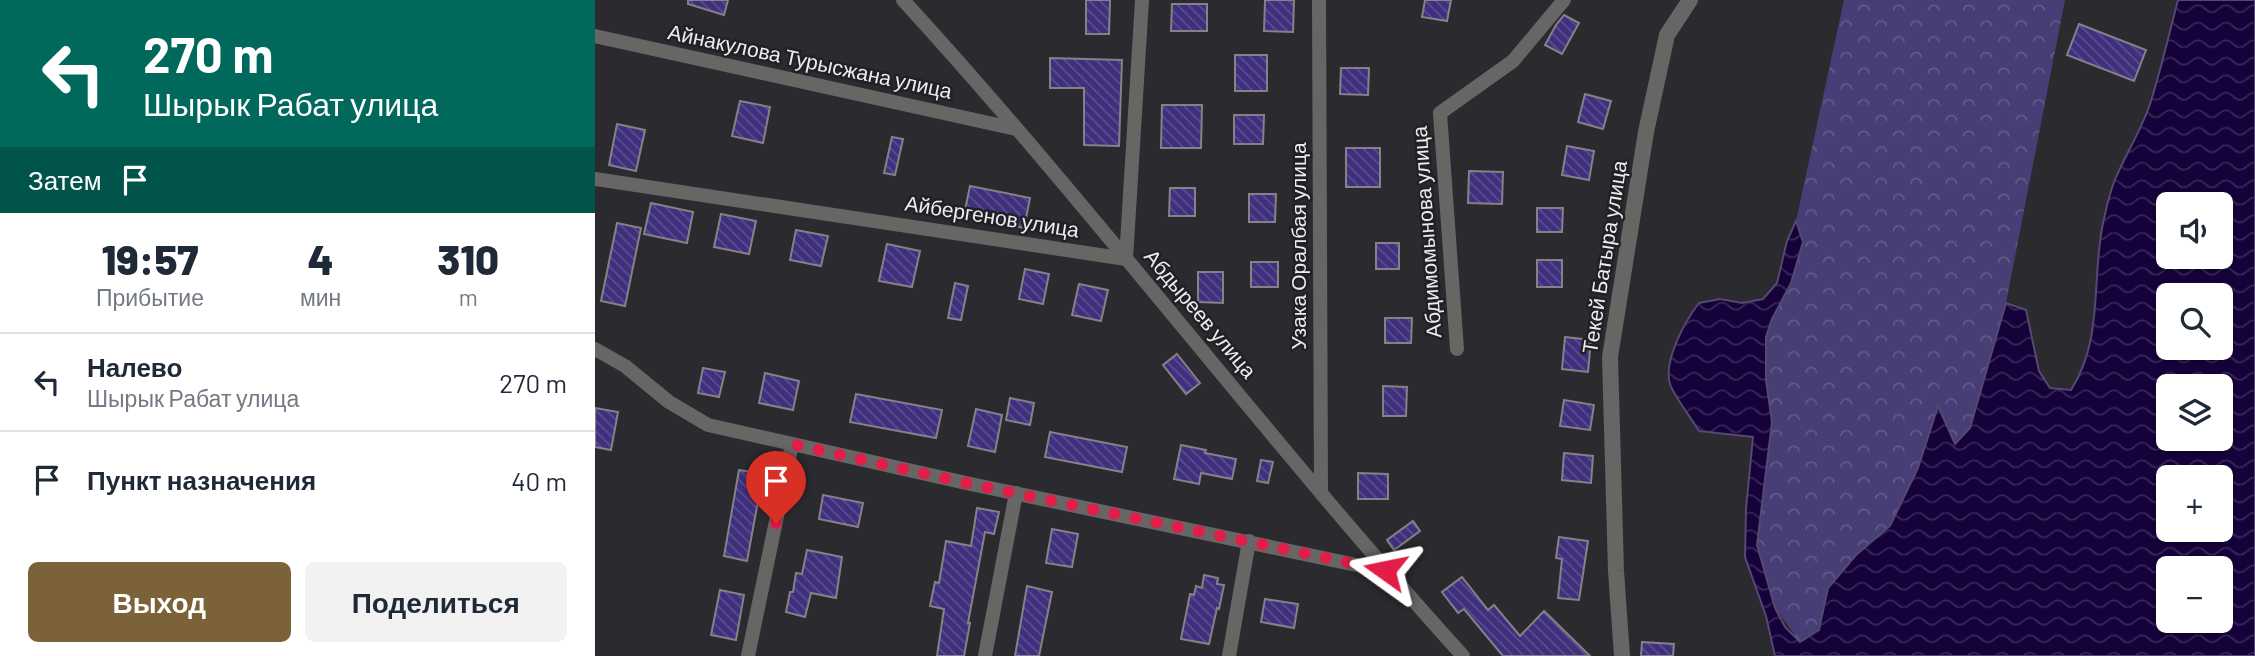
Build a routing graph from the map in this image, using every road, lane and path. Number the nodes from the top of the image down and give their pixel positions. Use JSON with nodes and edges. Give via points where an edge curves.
{"nodes":[{"id":1,"x":903,"y":0,"type":"edge"},
{"id":2,"x":1142,"y":0,"type":"edge"},
{"id":3,"x":1319,"y":0,"type":"edge"},
{"id":4,"x":1564,"y":0,"type":"edge"},
{"id":5,"x":1690,"y":0,"type":"edge"},
{"id":6,"x":595,"y":36,"type":"edge"},
{"id":7,"x":1016,"y":129,"type":"junction"},
{"id":8,"x":595,"y":179,"type":"edge"},
{"id":9,"x":1126,"y":259,"type":"junction"},
{"id":10,"x":595,"y":348,"type":"edge"},
{"id":11,"x":1457,"y":349,"type":"dead end"},
{"id":12,"x":792,"y":444,"type":"junction"},
{"id":13,"x":1321,"y":492,"type":"junction"},
{"id":14,"x":1016,"y":493,"type":"junction"},
{"id":15,"x":1249,"y":541,"type":"junction"},
{"id":16,"x":1385,"y":570,"type":"junction"},
{"id":17,"x":748,"y":656,"type":"edge"},
{"id":18,"x":985,"y":656,"type":"edge"},
{"id":19,"x":1229,"y":656,"type":"edge"},
{"id":20,"x":1463,"y":656,"type":"edge"},
{"id":21,"x":1622,"y":656,"type":"edge"}],
"edges":[{"from":1,"to":7,"type":"street","name":"Абдыреев улица"},
{"from":2,"to":9,"type":"street"},
{"from":3,"to":13,"type":"street","name":"Узака Оралбая улица"},
{"from":4,"to":11,"type":"street","name":"Абдимомынова улица","via":[[1513,61],[1440,113]]},
{"from":5,"to":21,"type":"street","name":"Текей Батыра улица","via":[[1664,47],[1610,357]]},
{"from":6,"to":7,"type":"street","name":"Айнакулова Турысжана улица"},
{"from":7,"to":9,"type":"street","name":"Абдыреев улица"},
{"from":8,"to":9,"type":"street","name":"Айбергенов улица"},
{"from":9,"to":13,"type":"street","name":"Абдыреев улица"},
{"from":10,"to":12,"type":"street","via":[[708,425]]},
{"from":12,"to":14,"type":"street"},
{"from":12,"to":17,"type":"street"},
{"from":13,"to":16,"type":"street","name":"Абдыреев улица"},
{"from":14,"to":15,"type":"street"},
{"from":14,"to":18,"type":"street"},
{"from":15,"to":16,"type":"street"},
{"from":15,"to":19,"type":"street"},
{"from":16,"to":20,"type":"street","name":"Абдыреев улица"}]}
